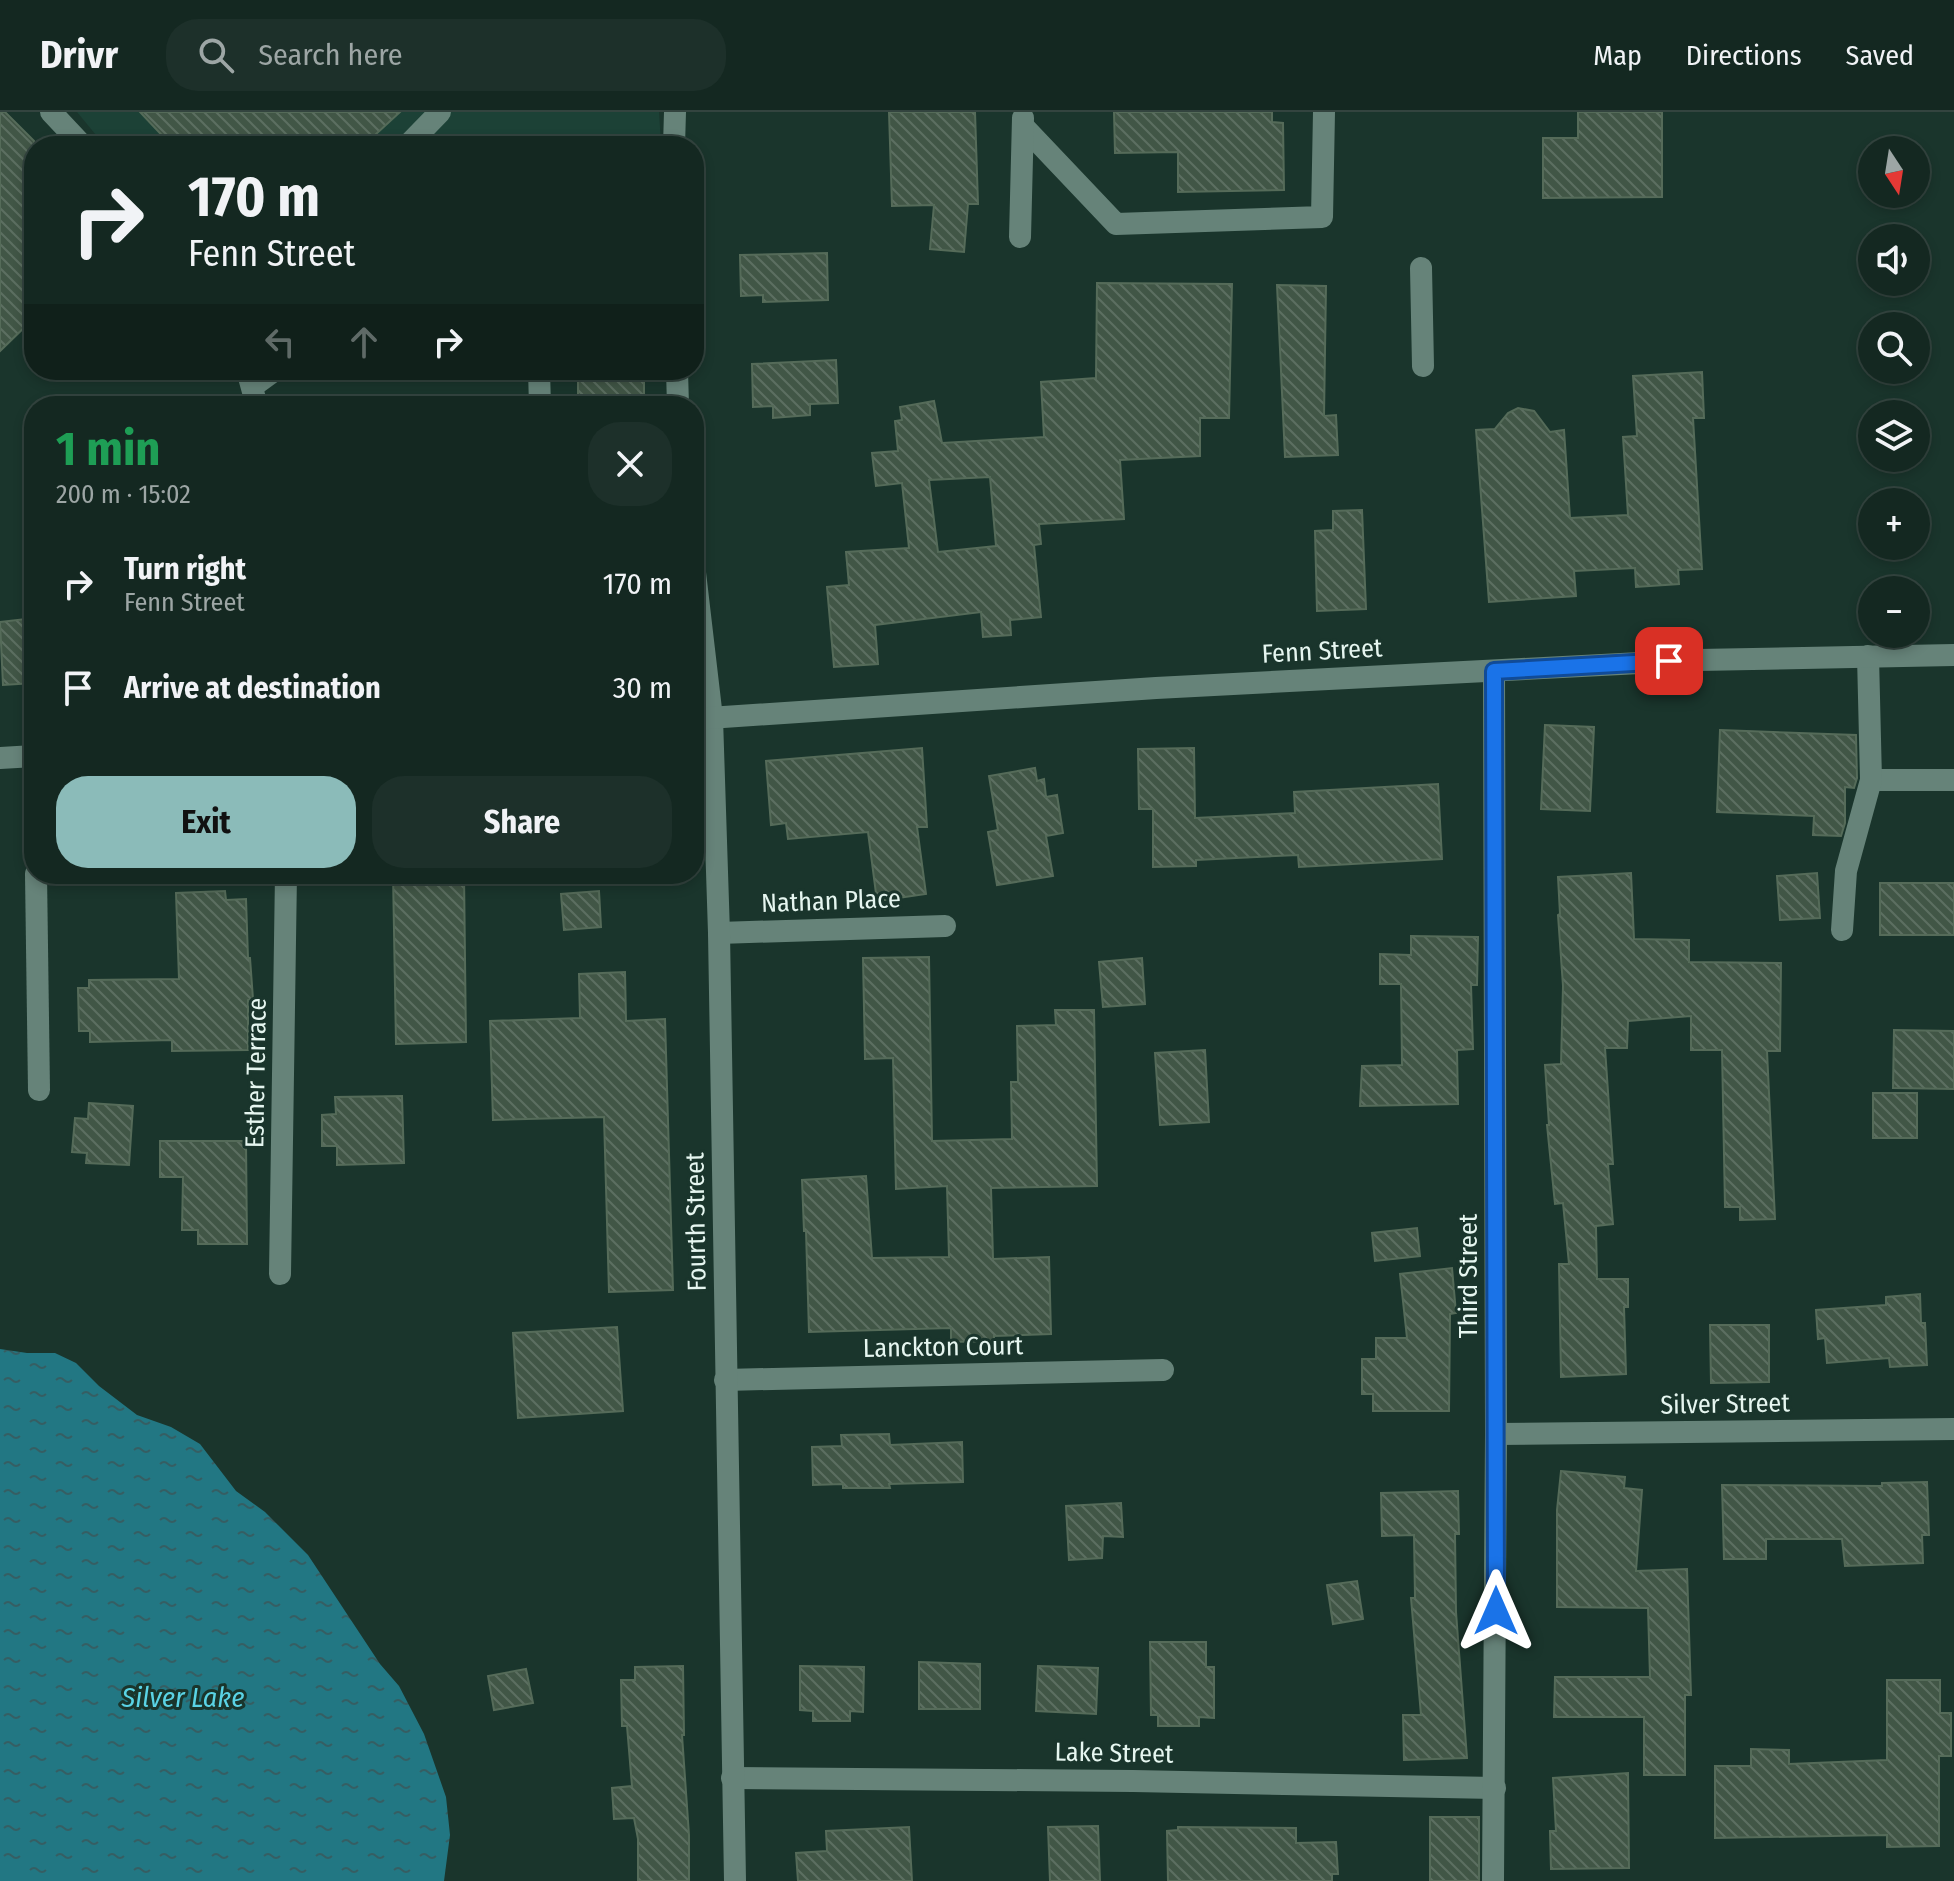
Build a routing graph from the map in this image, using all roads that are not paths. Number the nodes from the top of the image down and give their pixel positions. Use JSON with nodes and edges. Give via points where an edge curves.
{"nodes":[{"id":1,"x":51,"y":112,"type":"edge"},
{"id":2,"x":440,"y":112,"type":"edge"},
{"id":3,"x":675,"y":112,"type":"edge"},
{"id":4,"x":1324,"y":112,"type":"edge"},
{"id":5,"x":1023,"y":119,"type":"edge"},
{"id":6,"x":74,"y":136,"type":"edge"},
{"id":7,"x":417,"y":136,"type":"edge"},
{"id":8,"x":674,"y":136,"type":"edge"},
{"id":9,"x":1020,"y":237,"type":"dead end"},
{"id":10,"x":1421,"y":268,"type":"dead end"},
{"id":11,"x":1423,"y":366,"type":"dead end"},
{"id":12,"x":1954,"y":655,"type":"edge"},
{"id":13,"x":1868,"y":656,"type":"junction"},
{"id":14,"x":1494,"y":671,"type":"junction"},
{"id":15,"x":704,"y":718,"type":"edge"},
{"id":16,"x":704,"y":731,"type":"edge"},
{"id":17,"x":24,"y":757,"type":"edge"},
{"id":18,"x":0,"y":758,"type":"edge"},
{"id":19,"x":1871,"y":780,"type":"junction"},
{"id":20,"x":1954,"y":780,"type":"edge"},
{"id":21,"x":36,"y":884,"type":"edge"},
{"id":22,"x":286,"y":884,"type":"edge"},
{"id":23,"x":945,"y":926,"type":"dead end"},
{"id":24,"x":1842,"y":930,"type":"dead end"},
{"id":25,"x":719,"y":933,"type":"junction"},
{"id":26,"x":39,"y":1090,"type":"dead end"},
{"id":27,"x":280,"y":1274,"type":"dead end"},
{"id":28,"x":1163,"y":1370,"type":"dead end"},
{"id":29,"x":725,"y":1380,"type":"junction"},
{"id":30,"x":1954,"y":1429,"type":"edge"},
{"id":31,"x":1496,"y":1434,"type":"junction"},
{"id":32,"x":732,"y":1778,"type":"junction"},
{"id":33,"x":1495,"y":1788,"type":"junction"},
{"id":34,"x":735,"y":1881,"type":"edge"},
{"id":35,"x":1493,"y":1881,"type":"edge"}],
"edges":[{"from":1,"to":6,"type":"street"},
{"from":2,"to":7,"type":"street"},
{"from":3,"to":8,"type":"street"},
{"from":4,"to":5,"type":"street","via":[[1322,217],[1116,224]]},
{"from":5,"to":9,"type":"street"},
{"from":10,"to":11,"type":"street"},
{"from":12,"to":13,"type":"street","name":"Fenn Street"},
{"from":13,"to":14,"type":"street","name":"Fenn Street"},
{"from":13,"to":19,"type":"street"},
{"from":14,"to":15,"type":"street","name":"Fenn Street"},
{"from":14,"to":31,"type":"street","name":"Third Street"},
{"from":16,"to":25,"type":"street","name":"Fourth Street"},
{"from":17,"to":18,"type":"street"},
{"from":19,"to":20,"type":"street"},
{"from":19,"to":24,"type":"street","via":[[1846,871]]},
{"from":21,"to":26,"type":"street"},
{"from":22,"to":27,"type":"street","name":"Esther Terrace"},
{"from":23,"to":25,"type":"street","name":"Nathan Place"},
{"from":25,"to":29,"type":"street","name":"Fourth Street"},
{"from":28,"to":29,"type":"street","name":"Lanckton Court"},
{"from":29,"to":32,"type":"street","name":"Fourth Street"},
{"from":30,"to":31,"type":"street","name":"Silver Street"},
{"from":31,"to":33,"type":"street","name":"Third Street"},
{"from":32,"to":33,"type":"street","name":"Lake Street"},
{"from":32,"to":34,"type":"street","name":"Fourth Street"},
{"from":33,"to":35,"type":"street","name":"Third Street"}]}
